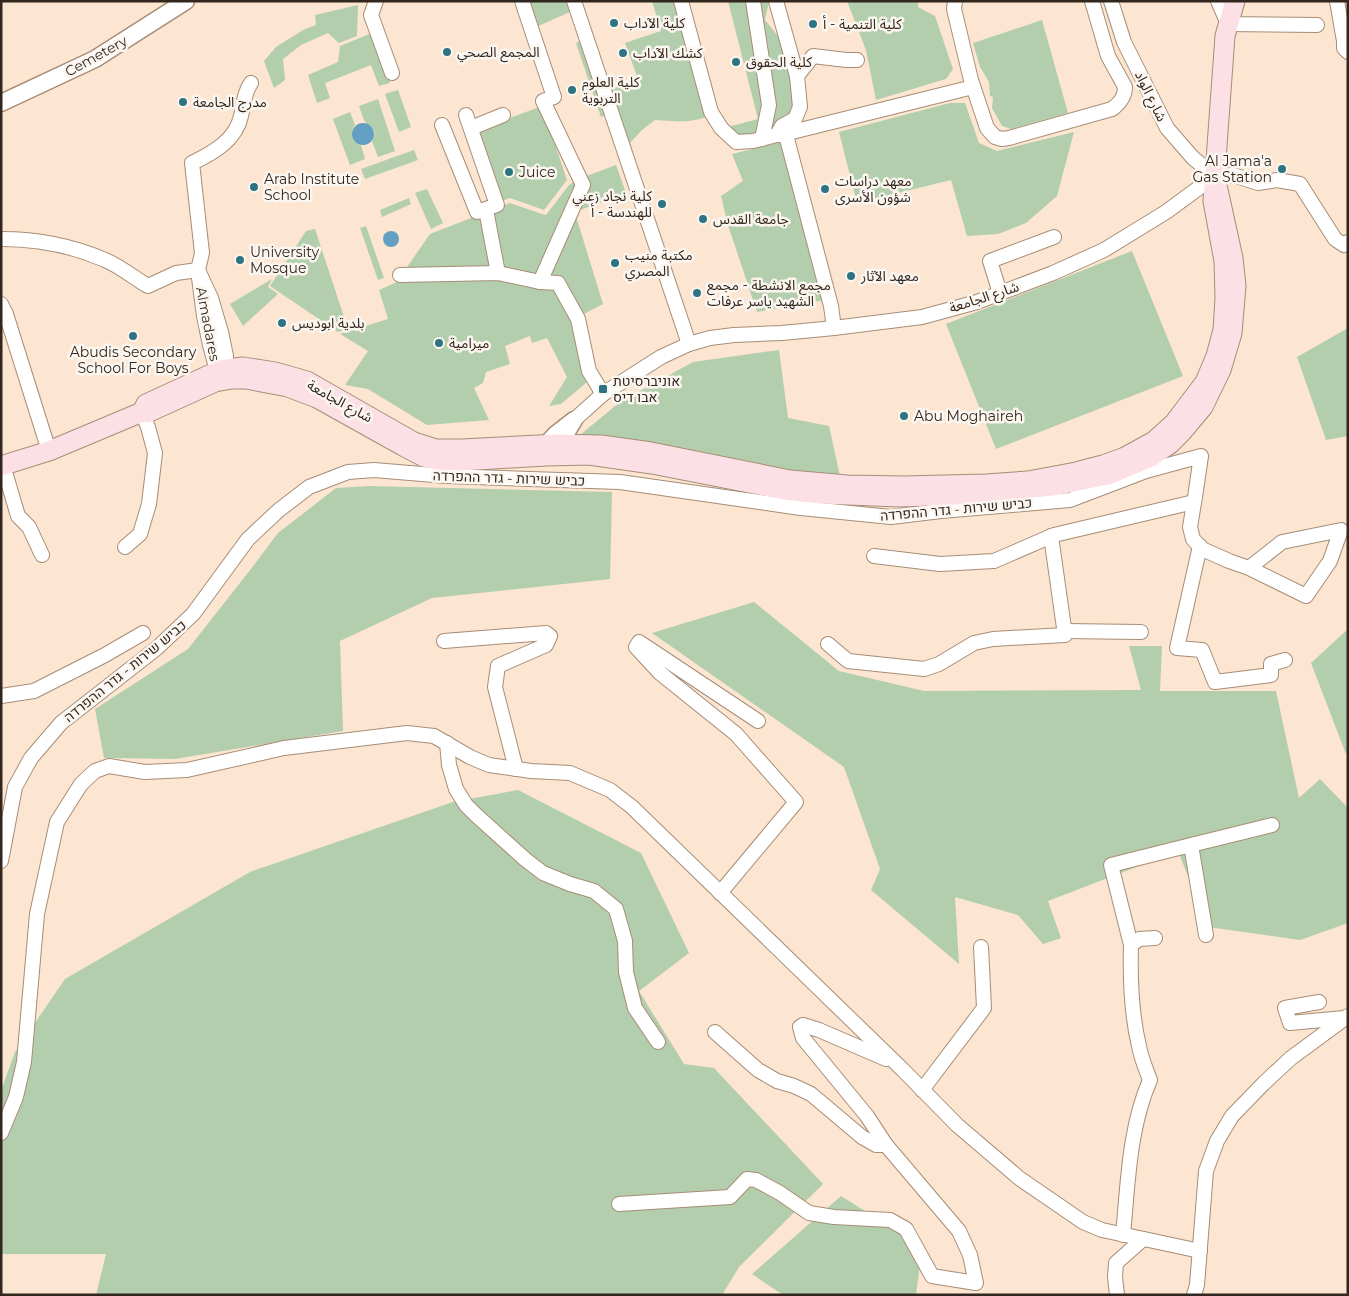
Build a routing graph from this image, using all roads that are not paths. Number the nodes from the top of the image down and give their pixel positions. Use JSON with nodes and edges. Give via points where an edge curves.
{"nodes":[{"id":1,"x":186,"y":1,"type":"edge"},
{"id":2,"x":376,"y":1,"type":"edge"},
{"id":3,"x":522,"y":1,"type":"edge"},
{"id":4,"x":574,"y":1,"type":"edge"},
{"id":5,"x":681,"y":1,"type":"edge"},
{"id":6,"x":753,"y":1,"type":"edge"},
{"id":7,"x":776,"y":1,"type":"edge"},
{"id":8,"x":955,"y":1,"type":"edge"},
{"id":9,"x":1092,"y":1,"type":"edge"},
{"id":10,"x":1111,"y":1,"type":"edge"},
{"id":11,"x":1218,"y":1,"type":"edge"},
{"id":12,"x":1235,"y":1,"type":"edge"},
{"id":13,"x":1337,"y":1,"type":"edge"},
{"id":14,"x":1228,"y":24,"type":"junction"},
{"id":15,"x":1317,"y":25,"type":"dead end"},
{"id":16,"x":1348,"y":52,"type":"edge"},
{"id":17,"x":857,"y":60,"type":"dead end"},
{"id":18,"x":392,"y":73,"type":"dead end"},
{"id":19,"x":798,"y":76,"type":"junction"},
{"id":20,"x":251,"y":83,"type":"dead end"},
{"id":21,"x":973,"y":87,"type":"junction"},
{"id":22,"x":1,"y":103,"type":"edge"},
{"id":23,"x":503,"y":115,"type":"dead end"},
{"id":24,"x":442,"y":125,"type":"dead end"},
{"id":25,"x":781,"y":135,"type":"junction"},
{"id":26,"x":762,"y":139,"type":"junction"},
{"id":27,"x":1215,"y":176,"type":"junction"},
{"id":28,"x":486,"y":210,"type":"junction"},
{"id":29,"x":1054,"y":237,"type":"dead end"},
{"id":30,"x":1,"y":239,"type":"edge"},
{"id":31,"x":1348,"y":242,"type":"edge"},
{"id":32,"x":198,"y":270,"type":"junction"},
{"id":33,"x":498,"y":273,"type":"junction"},
{"id":34,"x":400,"y":275,"type":"dead end"},
{"id":35,"x":540,"y":282,"type":"junction"},
{"id":36,"x":1000,"y":293,"type":"junction"},
{"id":37,"x":1,"y":304,"type":"edge"},
{"id":38,"x":834,"y":328,"type":"junction"},
{"id":39,"x":689,"y":344,"type":"junction"},
{"id":40,"x":223,"y":373,"type":"junction"},
{"id":41,"x":603,"y":394,"type":"junction"},
{"id":42,"x":142,"y":412,"type":"junction"},
{"id":43,"x":574,"y":420,"type":"joint"},
{"id":44,"x":550,"y":448,"type":"junction"},
{"id":45,"x":49,"y":451,"type":"junction"},
{"id":46,"x":2,"y":465,"type":"edge"},
{"id":47,"x":1194,"y":502,"type":"junction"},
{"id":48,"x":1051,"y":536,"type":"junction"},
{"id":49,"x":1200,"y":546,"type":"junction"},
{"id":50,"x":125,"y":547,"type":"dead end"},
{"id":51,"x":42,"y":555,"type":"dead end"},
{"id":52,"x":874,"y":556,"type":"dead end"},
{"id":53,"x":1249,"y":568,"type":"junction"},
{"id":54,"x":1064,"y":631,"type":"junction"},
{"id":55,"x":1141,"y":632,"type":"dead end"},
{"id":56,"x":144,"y":633,"type":"dead end"},
{"id":57,"x":444,"y":641,"type":"dead end"},
{"id":58,"x":828,"y":644,"type":"dead end"},
{"id":59,"x":1285,"y":660,"type":"dead end"},
{"id":60,"x":1,"y":696,"type":"edge"},
{"id":61,"x":758,"y":721,"type":"dead end"},
{"id":62,"x":447,"y":743,"type":"junction"},
{"id":63,"x":516,"y":769,"type":"junction"},
{"id":64,"x":1272,"y":825,"type":"dead end"},
{"id":65,"x":1191,"y":845,"type":"junction"},
{"id":66,"x":1,"y":861,"type":"edge"},
{"id":67,"x":720,"y":893,"type":"junction"},
{"id":68,"x":1206,"y":936,"type":"dead end"},
{"id":69,"x":1155,"y":938,"type":"dead end"},
{"id":70,"x":1131,"y":945,"type":"junction"},
{"id":71,"x":981,"y":947,"type":"dead end"},
{"id":72,"x":1318,"y":1002,"type":"dead end"},
{"id":73,"x":1346,"y":1017,"type":"edge"},
{"id":74,"x":715,"y":1032,"type":"dead end"},
{"id":75,"x":658,"y":1042,"type":"dead end"},
{"id":76,"x":894,"y":1062,"type":"junction"},
{"id":77,"x":922,"y":1090,"type":"junction"},
{"id":78,"x":1,"y":1133,"type":"edge"},
{"id":79,"x":886,"y":1146,"type":"junction"},
{"id":80,"x":619,"y":1204,"type":"dead end"},
{"id":81,"x":1123,"y":1235,"type":"junction"},
{"id":82,"x":1143,"y":1239,"type":"junction"},
{"id":83,"x":1200,"y":1250,"type":"junction"},
{"id":84,"x":1117,"y":1295,"type":"edge"},
{"id":85,"x":1194,"y":1295,"type":"edge"}],
"edges":[{"from":1,"to":22,"type":"street","name":"Cemetery","via":[[95,60]]},
{"from":2,"to":18,"type":"street","via":[[371,15]]},
{"from":3,"to":35,"type":"street","via":[[554,97],[542,101],[583,184]]},
{"from":4,"to":39,"type":"street"},
{"from":5,"to":26,"type":"street","via":[[714,119],[736,142]]},
{"from":6,"to":26,"type":"street","via":[[769,105]]},
{"from":7,"to":19,"type":"street"},
{"from":8,"to":21,"type":"street","via":[[954,9]]},
{"from":9,"to":21,"type":"street","via":[[1108,56],[1126,87],[1120,103],[1112,109],[1002,139],[995,137],[987,128]]},
{"from":10,"to":27,"type":"street","name":"شارع الواد","via":[[1124,42],[1167,128],[1193,158]]},
{"from":11,"to":14,"type":"street"},
{"from":12,"to":14,"type":"main road"},
{"from":13,"to":16,"type":"street","via":[[1344,48]]},
{"from":14,"to":15,"type":"street"},
{"from":14,"to":27,"type":"main road"},
{"from":17,"to":19,"type":"street","via":[[813,56]]},
{"from":19,"to":25,"type":"street","via":[[800,107],[794,119],[782,126]]},
{"from":20,"to":32,"type":"street","via":[[238,125],[228,139],[192,163],[202,252]]},
{"from":21,"to":25,"type":"street"},
{"from":23,"to":28,"type":"street","via":[[469,122],[497,205]]},
{"from":24,"to":28,"type":"street","via":[[477,212]]},
{"from":25,"to":26,"type":"street"},
{"from":25,"to":38,"type":"street","via":[[831,306]]},
{"from":27,"to":31,"type":"street","via":[[1233,175],[1258,183],[1277,180],[1300,184],[1335,239],[1344,245]]},
{"from":27,"to":36,"type":"street","name":"شارع الجامعة","via":[[1166,212],[1104,250],[1053,274]]},
{"from":27,"to":44,"type":"main road","via":[[1233,258],[1236,286],[1232,333],[1221,370],[1203,406],[1170,444],[1143,461],[1108,475],[1053,486],[955,495],[900,496],[785,490]]},
{"from":28,"to":33,"type":"street"},
{"from":29,"to":36,"type":"street","via":[[990,262]]},
{"from":30,"to":32,"type":"street","name":"Almadares","via":[[76,249],[106,260],[148,286],[176,273]]},
{"from":32,"to":40,"type":"street","name":"Almadares","via":[[221,332],[226,356]]},
{"from":33,"to":34,"type":"street"},
{"from":33,"to":35,"type":"street"},
{"from":35,"to":41,"type":"street","via":[[558,283],[578,319],[589,371]]},
{"from":36,"to":38,"type":"street","name":"شارع الجامعة","via":[[922,317]]},
{"from":37,"to":45,"type":"street"},
{"from":38,"to":39,"type":"street","name":"شارع الجامعة","via":[[734,335]]},
{"from":39,"to":41,"type":"street","name":"شارع الجامعة","via":[[661,357]]},
{"from":40,"to":42,"type":"main road","name":"شارع الجامعة","via":[[146,404]]},
{"from":40,"to":44,"type":"main road","name":"شارع الجامعة","via":[[243,367],[307,381],[414,442],[436,449]]},
{"from":41,"to":43,"type":"street","name":"شارع الجامعة"},
{"from":42,"to":45,"type":"main road","name":"شارع الجامعة"},
{"from":42,"to":50,"type":"street","via":[[155,453],[149,504],[140,534]]},
{"from":43,"to":44,"type":"street","name":"شارع الجامعة","via":[[556,434]]},
{"from":45,"to":46,"type":"main road","name":"شارع الجامعة"},
{"from":46,"to":51,"type":"street","via":[[18,516],[29,526]]},
{"from":47,"to":48,"type":"street"},
{"from":47,"to":49,"type":"street","via":[[1190,527],[1193,539]]},
{"from":47,"to":66,"type":"street","name":"כביש שירות - גדר ההפרדה","via":[[1201,456],[1146,471],[1070,500],[891,517],[801,508],[620,482],[374,470],[348,472],[309,487],[279,510],[248,539],[193,614],[157,648],[61,723],[31,758],[15,787]]},
{"from":48,"to":52,"type":"street","via":[[994,561],[940,564]]},
{"from":48,"to":54,"type":"street"},
{"from":49,"to":53,"type":"street"},
{"from":49,"to":59,"type":"street","via":[[1176,648],[1202,650],[1215,682],[1270,674],[1271,664]]},
{"from":53,"to":53,"type":"street","via":[[1282,542],[1341,530],[1330,561],[1306,596]]},
{"from":54,"to":55,"type":"street"},
{"from":54,"to":58,"type":"street","via":[[1064,635],[974,643],[924,669],[848,661]]},
{"from":56,"to":60,"type":"street","via":[[34,691]]},
{"from":57,"to":63,"type":"street","via":[[546,633],[550,636],[546,645],[498,666],[496,687]]},
{"from":61,"to":67,"type":"street","via":[[639,642],[636,647],[660,673],[736,734],[796,802]]},
{"from":62,"to":63,"type":"street","via":[[489,765]]},
{"from":62,"to":75,"type":"street","via":[[456,789],[477,816],[543,873],[594,891],[616,909],[625,941],[626,972],[635,1008]]},
{"from":62,"to":78,"type":"street","via":[[434,736],[406,733],[284,748],[187,770],[145,772],[109,766],[95,771],[81,784],[57,822],[37,914],[24,1062],[16,1097]]},
{"from":63,"to":67,"type":"street","via":[[570,773],[610,790],[632,807]]},
{"from":64,"to":65,"type":"street"},
{"from":65,"to":68,"type":"street"},
{"from":65,"to":70,"type":"street","via":[[1111,865]]},
{"from":67,"to":76,"type":"street"},
{"from":69,"to":70,"type":"street","via":[[1139,939]]},
{"from":70,"to":81,"type":"street","via":[[1132,1010],[1139,1048],[1150,1080],[1133,1141]]},
{"from":71,"to":77,"type":"street","via":[[984,1008]]},
{"from":72,"to":73,"type":"street","via":[[1285,1008],[1290,1023]]},
{"from":73,"to":83,"type":"street","via":[[1291,1058],[1232,1116],[1206,1171]]},
{"from":74,"to":79,"type":"street","via":[[758,1070],[776,1081],[811,1094],[862,1137],[876,1145]]},
{"from":76,"to":77,"type":"street"},
{"from":76,"to":79,"type":"street","via":[[819,1030],[800,1027],[803,1038],[867,1116]]},
{"from":77,"to":81,"type":"street","via":[[1019,1178],[1083,1222]]},
{"from":79,"to":80,"type":"street","via":[[959,1232],[970,1255],[976,1283],[932,1276],[906,1229],[890,1220],[809,1213],[756,1180],[746,1179],[730,1197]]},
{"from":81,"to":82,"type":"street"},
{"from":82,"to":83,"type":"street"},
{"from":82,"to":84,"type":"street","via":[[1116,1263]]},
{"from":83,"to":85,"type":"street"}]}
